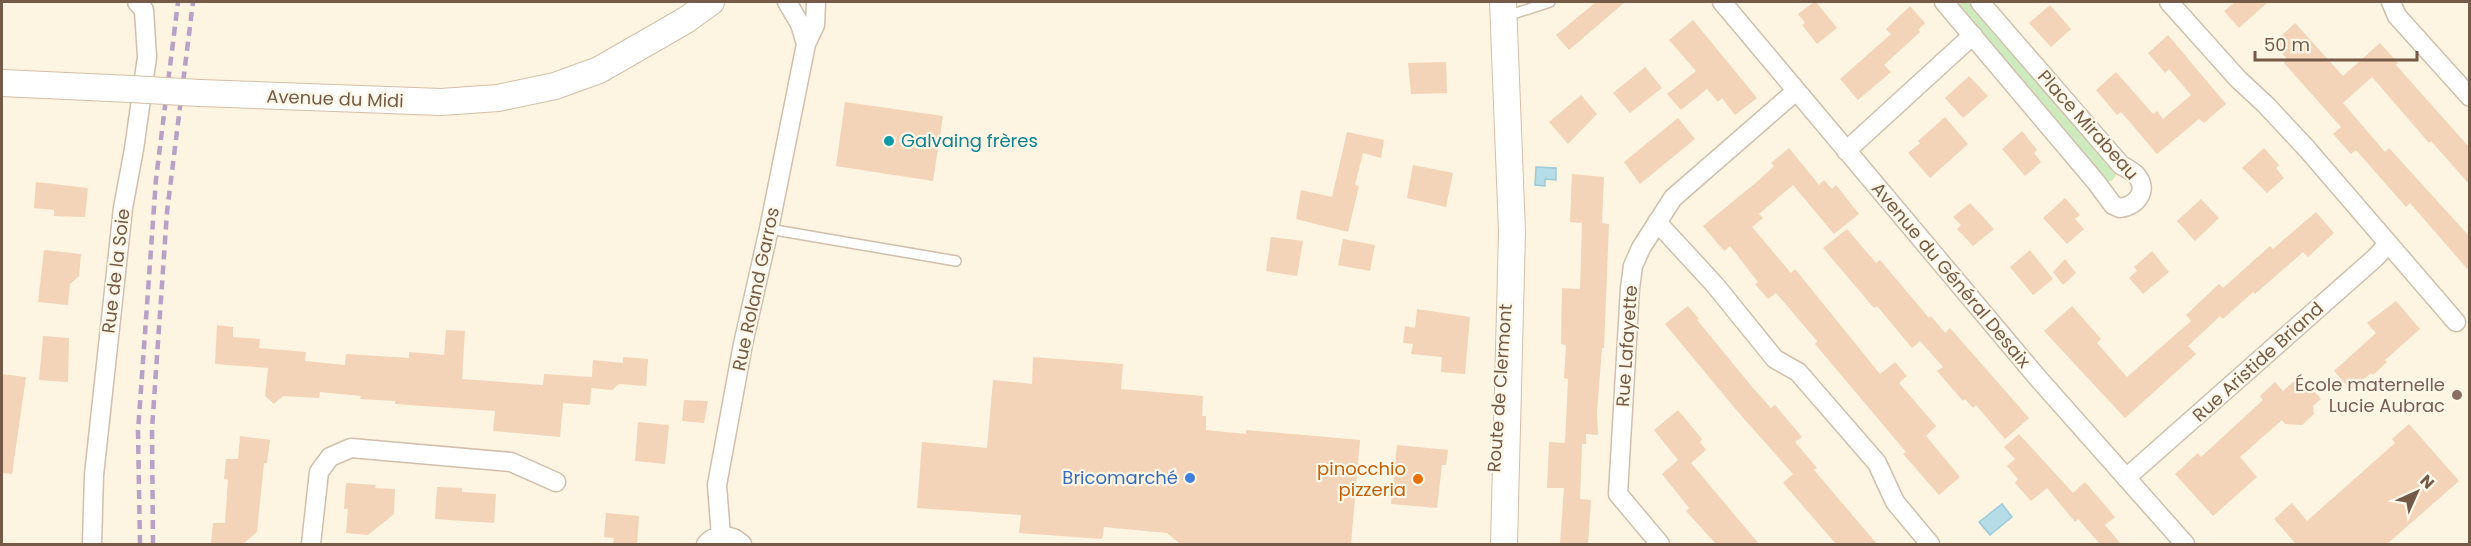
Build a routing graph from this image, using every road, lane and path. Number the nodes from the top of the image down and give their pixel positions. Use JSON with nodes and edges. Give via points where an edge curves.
{"nodes":[{"id":1,"x":137,"y":2,"type":"edge"},
{"id":2,"x":688,"y":2,"type":"edge"},
{"id":3,"x":711,"y":2,"type":"edge"},
{"id":4,"x":787,"y":2,"type":"edge"},
{"id":5,"x":816,"y":2,"type":"edge"},
{"id":6,"x":1550,"y":2,"type":"edge"},
{"id":7,"x":1722,"y":2,"type":"edge"},
{"id":8,"x":1944,"y":2,"type":"edge"},
{"id":9,"x":1980,"y":2,"type":"edge"},
{"id":10,"x":2169,"y":2,"type":"edge"},
{"id":11,"x":2391,"y":2,"type":"edge"},
{"id":12,"x":1503,"y":9,"type":"edge"},
{"id":13,"x":1973,"y":35,"type":"junction"},
{"id":14,"x":656,"y":36,"type":"junction"},
{"id":15,"x":807,"y":44,"type":"junction"},
{"id":16,"x":2,"y":83,"type":"edge"},
{"id":17,"x":1796,"y":91,"type":"junction"},
{"id":18,"x":2469,"y":97,"type":"edge"},
{"id":19,"x":1846,"y":151,"type":"junction"},
{"id":20,"x":1657,"y":222,"type":"junction"},
{"id":21,"x":770,"y":229,"type":"junction"},
{"id":22,"x":1512,"y":232,"type":"junction"},
{"id":23,"x":2388,"y":243,"type":"junction"},
{"id":24,"x":956,"y":261,"type":"dead end"},
{"id":25,"x":2456,"y":322,"type":"dead end"},
{"id":26,"x":2126,"y":478,"type":"junction"},
{"id":27,"x":556,"y":482,"type":"dead end"},
{"id":28,"x":713,"y":540,"type":"edge"},
{"id":29,"x":92,"y":544,"type":"edge"},
{"id":30,"x":311,"y":544,"type":"edge"},
{"id":31,"x":742,"y":544,"type":"edge"},
{"id":32,"x":1489,"y":544,"type":"edge"},
{"id":33,"x":1504,"y":544,"type":"edge"},
{"id":34,"x":1660,"y":544,"type":"edge"},
{"id":35,"x":1930,"y":544,"type":"edge"},
{"id":36,"x":2185,"y":544,"type":"edge"}],
"edges":[{"from":1,"to":29,"type":"street","name":"Rue de la Soie","via":[[144,10],[147,57],[121,220],[94,475]]},
{"from":2,"to":14,"type":"main road","name":"Avenue du Midi"},
{"from":3,"to":14,"type":"main road","name":"Avenue du Midi"},
{"from":4,"to":15,"type":"street"},
{"from":5,"to":15,"type":"street","name":"Rue Roland Garros","via":[[815,25]]},
{"from":6,"to":12,"type":"lane"},
{"from":7,"to":17,"type":"street","name":"Avenue du Général Desaix"},
{"from":8,"to":13,"type":"street","name":"Place Mirabeau"},
{"from":9,"to":13,"type":"street","name":"Place Mirabeau","via":[[2121,165],[2136,174],[2142,190],[2134,203],[2120,208],[2113,205]]},
{"from":10,"to":23,"type":"street","via":[[2307,149]]},
{"from":11,"to":18,"type":"street","via":[[2397,16]]},
{"from":12,"to":22,"type":"main road","name":"Route de Clermont"},
{"from":13,"to":19,"type":"street"},
{"from":14,"to":16,"type":"main road","name":"Avenue du Midi","bridge":true,"via":[[599,70],[555,86],[498,98],[431,102]]},
{"from":15,"to":21,"type":"street","name":"Rue Roland Garros"},
{"from":17,"to":19,"type":"street","name":"Avenue du Général Desaix"},
{"from":17,"to":20,"type":"street","name":"Rue Lafayette","via":[[1673,198]]},
{"from":19,"to":26,"type":"street","name":"Avenue du Général Desaix"},
{"from":20,"to":34,"type":"street","name":"Rue Lafayette","via":[[1633,266],[1618,494]]},
{"from":20,"to":35,"type":"street","via":[[1775,358],[1798,372],[1877,463],[1895,502]]},
{"from":21,"to":24,"type":"lane"},
{"from":21,"to":28,"type":"street","name":"Rue Roland Garros","via":[[743,344],[717,485]]},
{"from":22,"to":32,"type":"main road","name":"Route de Clermont"},
{"from":22,"to":33,"type":"main road","name":"Route de Clermont"},
{"from":23,"to":25,"type":"street"},
{"from":23,"to":26,"type":"street","name":"Rue Aristide Briand","via":[[2251,370]]},
{"from":26,"to":36,"type":"street","name":"Avenue du Général Desaix"},
{"from":27,"to":30,"type":"street","via":[[511,462],[351,448],[330,457],[319,472]]},
{"from":28,"to":31,"type":"street","via":[[732,537]]}]}
